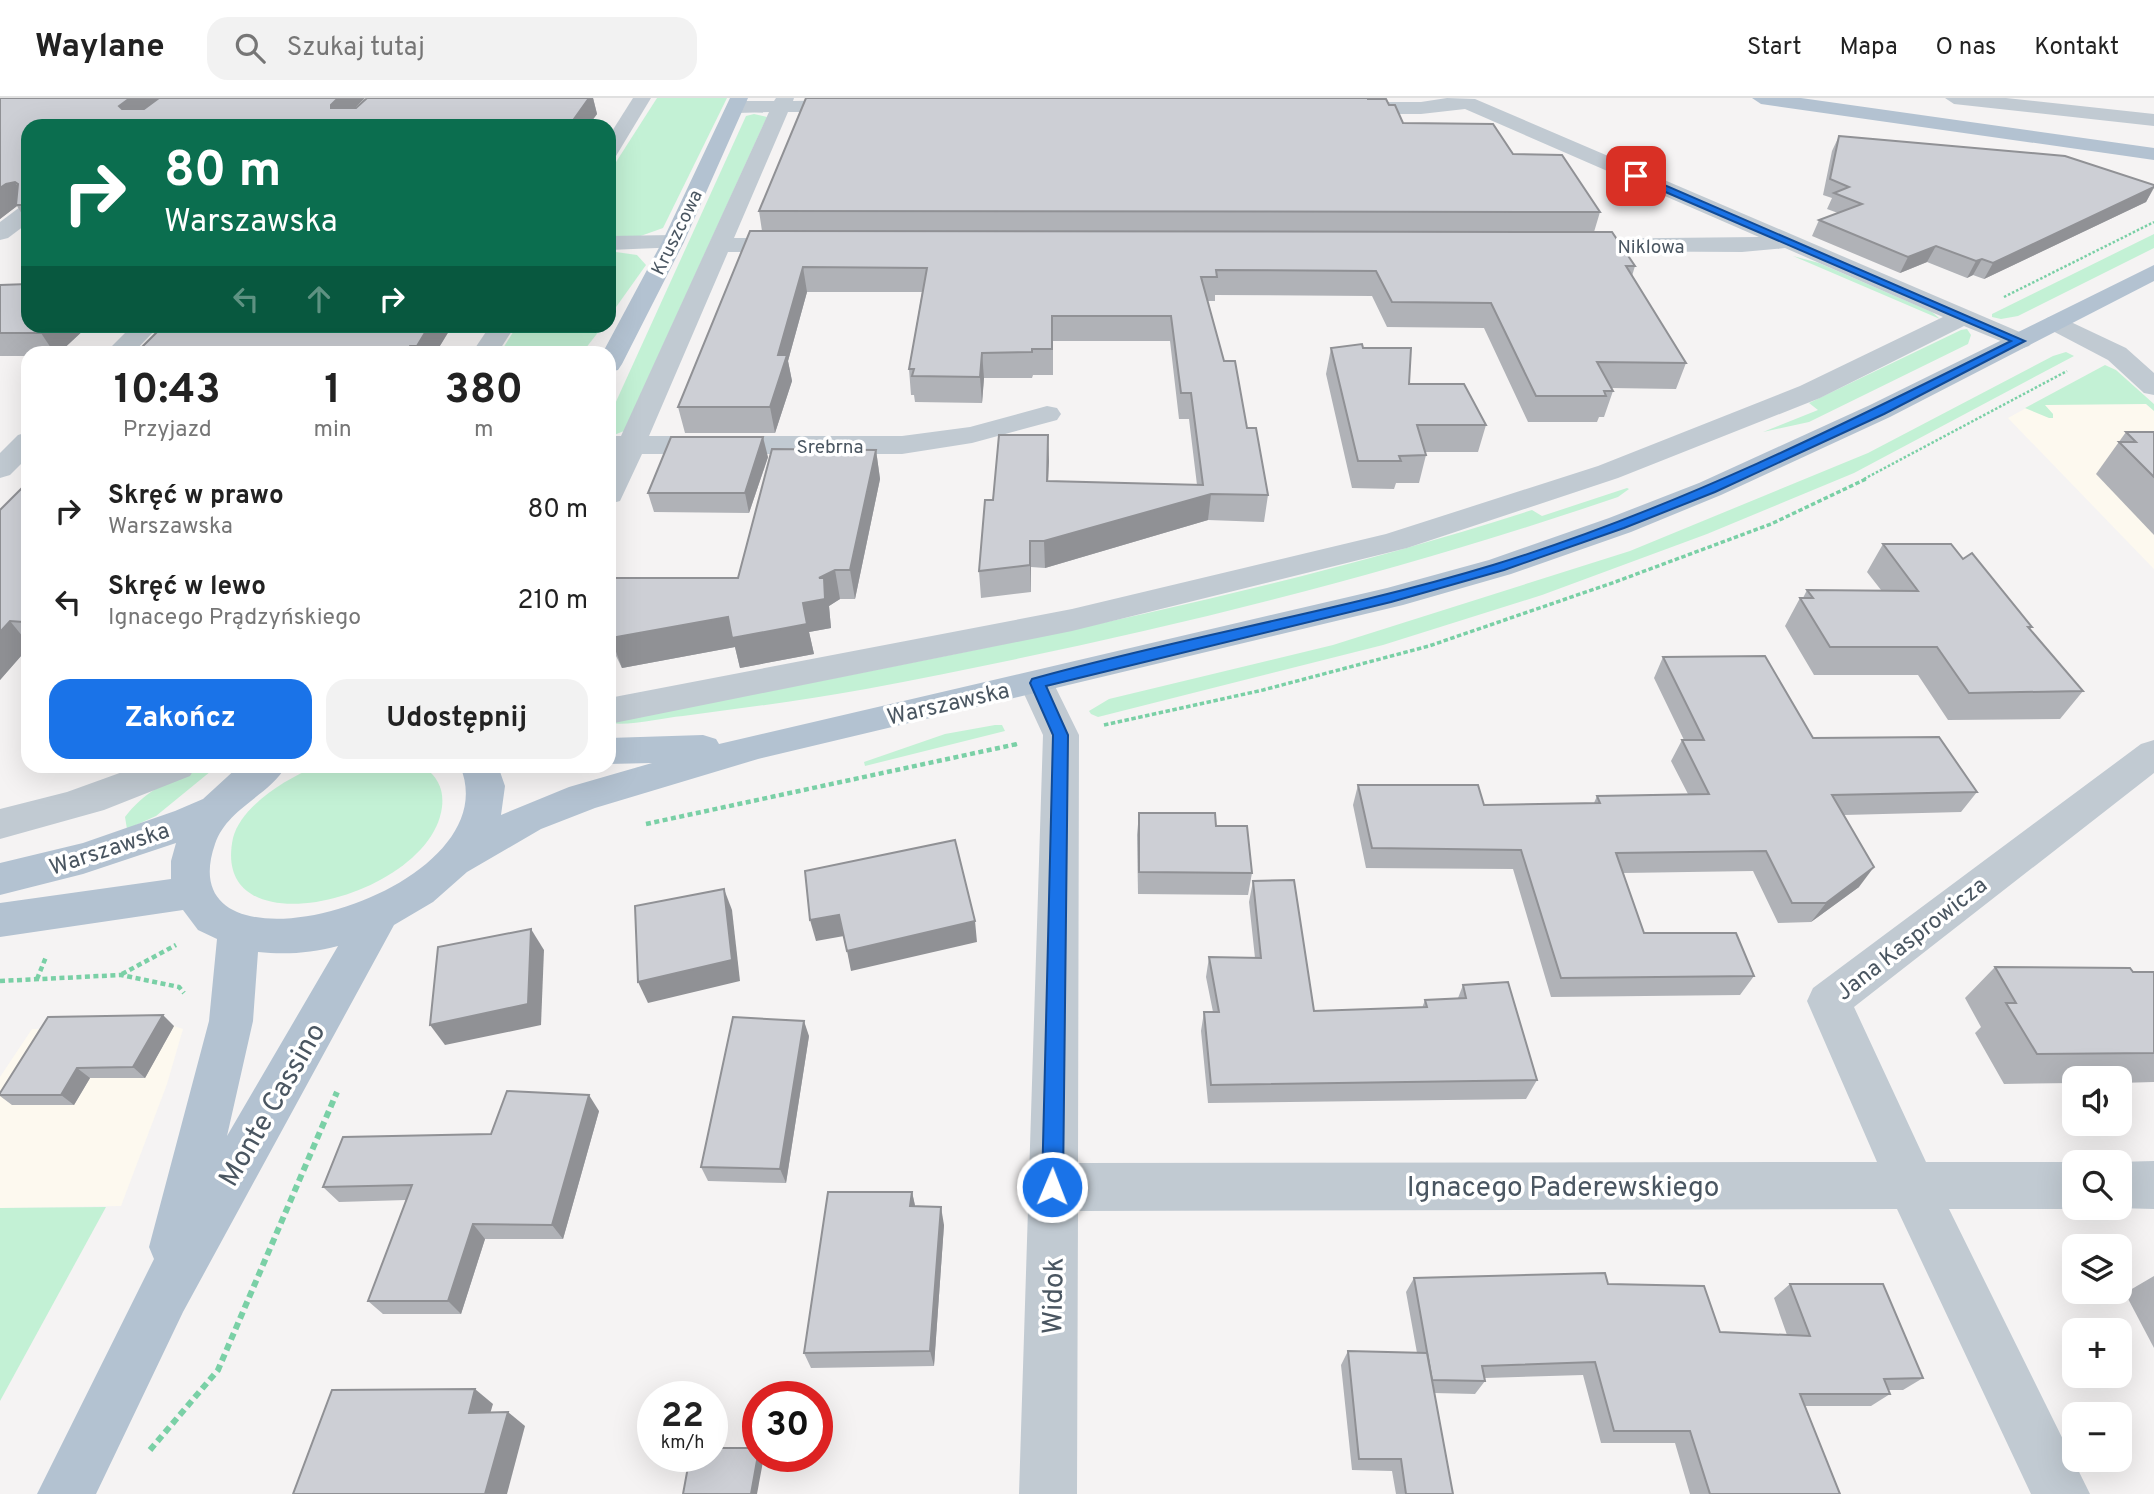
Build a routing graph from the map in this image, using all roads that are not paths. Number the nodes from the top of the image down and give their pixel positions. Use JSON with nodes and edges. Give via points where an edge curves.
{"nodes":[{"id":1,"x":642,"y":98,"type":"edge"},
{"id":2,"x":1761,"y":98,"type":"edge"},
{"id":3,"x":1954,"y":98,"type":"edge"},
{"id":4,"x":1462,"y":101,"type":"edge"},
{"id":5,"x":738,"y":102,"type":"edge"},
{"id":6,"x":784,"y":102,"type":"edge"},
{"id":7,"x":878,"y":106,"type":"edge"},
{"id":8,"x":1318,"y":108,"type":"edge"},
{"id":9,"x":2154,"y":120,"type":"edge"},
{"id":10,"x":2028,"y":136,"type":"junction"},
{"id":11,"x":616,"y":141,"type":"edge"},
{"id":12,"x":2154,"y":147,"type":"edge"},
{"id":13,"x":2154,"y":154,"type":"edge"},
{"id":14,"x":21,"y":217,"type":"edge"},
{"id":15,"x":0,"y":233,"type":"edge"},
{"id":16,"x":1785,"y":241,"type":"junction"},
{"id":17,"x":673,"y":242,"type":"junction"},
{"id":18,"x":616,"y":243,"type":"edge"},
{"id":19,"x":720,"y":245,"type":"junction"},
{"id":20,"x":817,"y":245,"type":"edge"},
{"id":21,"x":1553,"y":246,"type":"edge"},
{"id":22,"x":2154,"y":272,"type":"edge"},
{"id":23,"x":1962,"y":317,"type":"junction"},
{"id":24,"x":2056,"y":323,"type":"junction"},
{"id":25,"x":139,"y":333,"type":"edge"},
{"id":26,"x":2020,"y":341,"type":"junction"},
{"id":27,"x":125,"y":346,"type":"edge"},
{"id":28,"x":616,"y":351,"type":"edge"},
{"id":29,"x":2154,"y":387,"type":"edge"},
{"id":30,"x":1047,"y":414,"type":"dead end"},
{"id":31,"x":620,"y":445,"type":"edge"},
{"id":32,"x":21,"y":448,"type":"edge"},
{"id":33,"x":616,"y":463,"type":"edge"},
{"id":34,"x":0,"y":469,"type":"edge"},
{"id":35,"x":1037,"y":683,"type":"junction"},
{"id":36,"x":616,"y":709,"type":"edge"},
{"id":37,"x":757,"y":746,"type":"junction"},
{"id":38,"x":616,"y":751,"type":"edge"},
{"id":39,"x":2154,"y":753,"type":"edge"},
{"id":40,"x":161,"y":773,"type":"edge"},
{"id":41,"x":257,"y":773,"type":"edge"},
{"id":42,"x":481,"y":773,"type":"edge"},
{"id":43,"x":215,"y":810,"type":"junction"},
{"id":44,"x":0,"y":824,"type":"edge"},
{"id":45,"x":456,"y":860,"type":"junction"},
{"id":46,"x":0,"y":879,"type":"edge"},
{"id":47,"x":217,"y":915,"type":"junction"},
{"id":48,"x":378,"y":915,"type":"junction"},
{"id":49,"x":0,"y":920,"type":"edge"},
{"id":50,"x":2062,"y":1185,"type":"edge"},
{"id":51,"x":2132,"y":1185,"type":"edge"},
{"id":52,"x":2154,"y":1185,"type":"edge"},
{"id":53,"x":1912,"y":1186,"type":"junction"},
{"id":54,"x":1052,"y":1187,"type":"junction"},
{"id":55,"x":164,"y":1293,"type":"junction"},
{"id":56,"x":66,"y":1494,"type":"edge"},
{"id":57,"x":1048,"y":1494,"type":"edge"},
{"id":58,"x":2061,"y":1494,"type":"edge"}],
"edges":[{"from":1,"to":11,"type":"street"},
{"from":2,"to":10,"type":"main road"},
{"from":3,"to":9,"type":"street"},
{"from":4,"to":8,"type":"street","via":[[1421,108]]},
{"from":4,"to":16,"type":"street"},
{"from":5,"to":6,"type":"street"},
{"from":5,"to":17,"type":"main road","name":"Kruszcowa"},
{"from":6,"to":7,"type":"street"},
{"from":6,"to":19,"type":"street"},
{"from":10,"to":12,"type":"main road"},
{"from":10,"to":13,"type":"main road"},
{"from":14,"to":15,"type":"street"},
{"from":16,"to":21,"type":"street","name":"Niklowa","via":[[1719,246]]},
{"from":16,"to":23,"type":"street"},
{"from":17,"to":18,"type":"street"},
{"from":17,"to":28,"type":"main road","name":"Kruszcowa"},
{"from":19,"to":20,"type":"street"},
{"from":19,"to":31,"type":"street"},
{"from":22,"to":24,"type":"main road","name":"Warszawska"},
{"from":23,"to":26,"type":"street"},
{"from":23,"to":36,"type":"street","via":[[1798,397],[1608,472],[1396,541],[1073,620]]},
{"from":24,"to":26,"type":"main road","name":"Warszawska"},
{"from":24,"to":29,"type":"street","via":[[2117,354]]},
{"from":25,"to":27,"type":"street"},
{"from":26,"to":35,"type":"main road","name":"Warszawska","via":[[1710,489],[1500,568]]},
{"from":30,"to":31,"type":"street","name":"Srebrna","via":[[972,435],[902,445]]},
{"from":31,"to":33,"type":"street"},
{"from":32,"to":34,"type":"street"},
{"from":35,"to":37,"type":"main road","name":"Warszawska"},
{"from":35,"to":54,"type":"street","name":"Widok","via":[[1061,735]]},
{"from":37,"to":38,"type":"main road","name":"Warszawska"},
{"from":37,"to":45,"type":"main road","name":"Warszawska","via":[[583,797],[527,819]]},
{"from":39,"to":53,"type":"street","name":"Jana Kasprowicza","via":[[1829,1001]]},
{"from":40,"to":44,"type":"street","via":[[50,814]]},
{"from":41,"to":43,"type":"main road"},
{"from":42,"to":45,"type":"main road","via":[[486,792],[483,813]]},
{"from":43,"to":46,"type":"main road","name":"Warszawska","via":[[144,841]]},
{"from":43,"to":47,"type":"main road","name":"Monte Cassino","via":[[197,838],[189,866]]},
{"from":45,"to":48,"type":"main road","via":[[421,891]]},
{"from":47,"to":48,"type":"main road","via":[[270,937],[305,936]]},
{"from":47,"to":49,"type":"main road","name":"Warszawska","via":[[63,913]]},
{"from":47,"to":55,"type":"main road","name":"Monte Cassino","via":[[231,1021]]},
{"from":48,"to":55,"type":"main road","name":"Monte Cassino"},
{"from":50,"to":53,"type":"street","name":"Ignacego Paderewskiego"},
{"from":51,"to":52,"type":"street"},
{"from":53,"to":54,"type":"street","name":"Ignacego Paderewskiego"},
{"from":53,"to":58,"type":"street"},
{"from":54,"to":57,"type":"street","name":"Widok"},
{"from":55,"to":56,"type":"main road","name":"Monte Cassino"}]}
